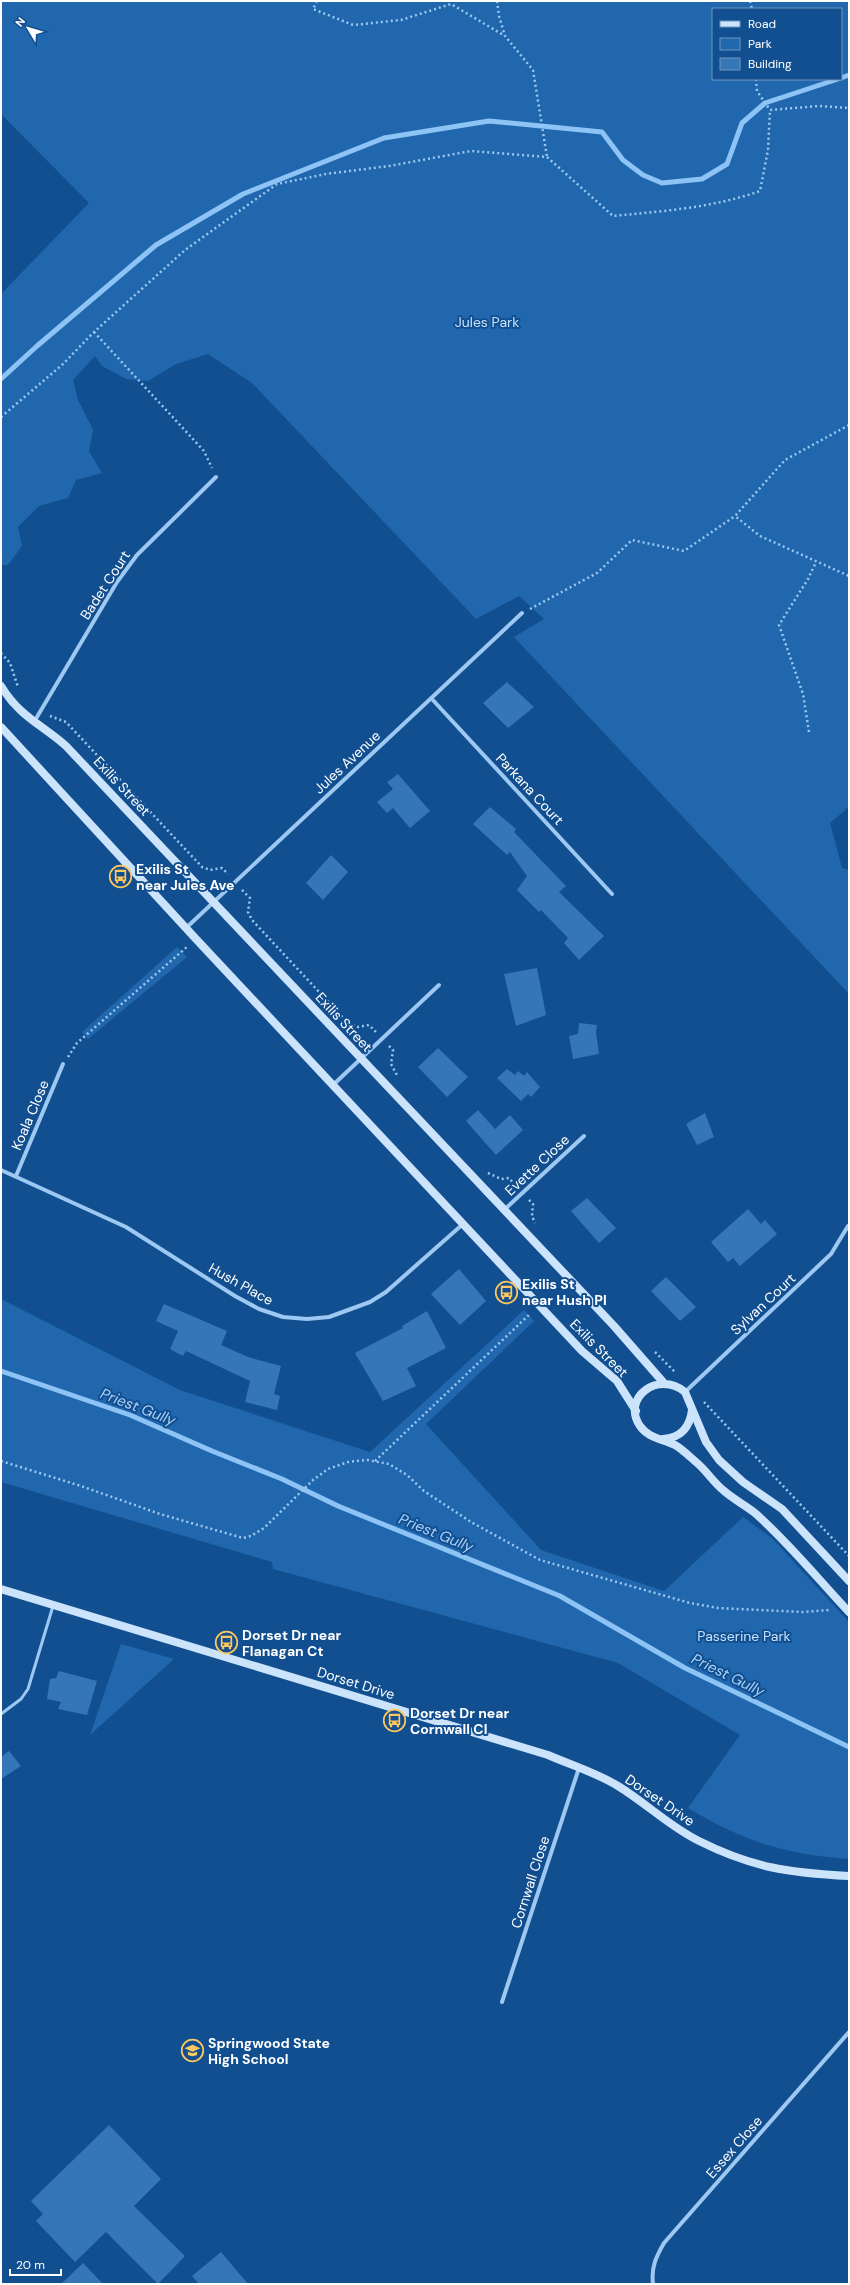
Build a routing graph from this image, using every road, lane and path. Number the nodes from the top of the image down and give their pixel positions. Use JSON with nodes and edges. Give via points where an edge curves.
{"nodes":[{"id":1,"x":318,"y":1,"type":"edge"},
{"id":2,"x":497,"y":1,"type":"edge"},
{"id":3,"x":505,"y":36,"type":"junction"},
{"id":4,"x":756,"y":80,"type":"edge"},
{"id":5,"x":849,"y":108,"type":"edge"},
{"id":6,"x":770,"y":110,"type":"junction"},
{"id":7,"x":547,"y":157,"type":"junction"},
{"id":8,"x":94,"y":332,"type":"junction"},
{"id":9,"x":1,"y":417,"type":"edge"},
{"id":10,"x":849,"y":425,"type":"edge"},
{"id":11,"x":216,"y":477,"type":"joint"},
{"id":12,"x":735,"y":516,"type":"junction"},
{"id":13,"x":816,"y":562,"type":"junction"},
{"id":14,"x":849,"y":576,"type":"edge"},
{"id":15,"x":522,"y":613,"type":"joint"},
{"id":16,"x":1,"y":653,"type":"edge"},
{"id":17,"x":1,"y":686,"type":"edge"},
{"id":18,"x":18,"y":689,"type":"dead end"},
{"id":19,"x":431,"y":698,"type":"junction"},
{"id":20,"x":40,"y":712,"type":"junction"},
{"id":21,"x":34,"y":723,"type":"junction"},
{"id":22,"x":1,"y":727,"type":"edge"},
{"id":23,"x":809,"y":732,"type":"dead end"},
{"id":24,"x":235,"y":882,"type":"junction"},
{"id":25,"x":612,"y":894,"type":"dead end"},
{"id":26,"x":214,"y":902,"type":"junction"},
{"id":27,"x":186,"y":928,"type":"junction"},
{"id":28,"x":196,"y":939,"type":"junction"},
{"id":29,"x":438,"y":985,"type":"dead end"},
{"id":30,"x":382,"y":1039,"type":"junction"},
{"id":31,"x":361,"y":1059,"type":"junction"},
{"id":32,"x":63,"y":1064,"type":"joint"},
{"id":33,"x":402,"y":1082,"type":"dead end"},
{"id":34,"x":334,"y":1085,"type":"junction"},
{"id":35,"x":584,"y":1136,"type":"dead end"},
{"id":36,"x":482,"y":1167,"type":"dead end"},
{"id":37,"x":1,"y":1170,"type":"edge"},
{"id":38,"x":16,"y":1176,"type":"junction"},
{"id":39,"x":523,"y":1193,"type":"junction"},
{"id":40,"x":504,"y":1210,"type":"junction"},
{"id":41,"x":463,"y":1224,"type":"junction"},
{"id":42,"x":536,"y":1224,"type":"dead end"},
{"id":43,"x":848,"y":1226,"type":"dead end"},
{"id":44,"x":540,"y":1306,"type":"junction"},
{"id":45,"x":650,"y":1347,"type":"dead end"},
{"id":46,"x":663,"y":1382,"type":"junction"},
{"id":47,"x":692,"y":1385,"type":"junction"},
{"id":48,"x":685,"y":1392,"type":"junction"},
{"id":49,"x":692,"y":1410,"type":"junction"},
{"id":50,"x":636,"y":1411,"type":"junction"},
{"id":51,"x":660,"y":1439,"type":"junction"},
{"id":52,"x":1,"y":1461,"type":"edge"},
{"id":53,"x":374,"y":1461,"type":"junction"},
{"id":54,"x":849,"y":1556,"type":"edge"},
{"id":55,"x":849,"y":1581,"type":"edge"},
{"id":56,"x":1,"y":1590,"type":"edge"},
{"id":57,"x":53,"y":1605,"type":"junction"},
{"id":58,"x":846,"y":1609,"type":"edge"},
{"id":59,"x":1,"y":1714,"type":"edge"},
{"id":60,"x":579,"y":1768,"type":"junction"},
{"id":61,"x":849,"y":1876,"type":"edge"},
{"id":62,"x":502,"y":2002,"type":"dead end"},
{"id":63,"x":849,"y":2032,"type":"edge"},
{"id":64,"x":653,"y":2284,"type":"edge"}],
"edges":[{"from":1,"to":3,"type":"path","via":[[313,9],[353,25],[401,20],[451,4]]},
{"from":2,"to":3,"type":"path"},
{"from":3,"to":7,"type":"path","via":[[533,70]]},
{"from":4,"to":6,"type":"path","via":[[757,90]]},
{"from":5,"to":6,"type":"path","via":[[819,106]]},
{"from":6,"to":7,"type":"path","via":[[768,150],[760,191],[730,202],[613,216]]},
{"from":7,"to":8,"type":"path","via":[[471,151],[277,184],[185,250]]},
{"from":8,"to":9,"type":"path","via":[[62,364]]},
{"from":8,"to":11,"type":"path","via":[[204,451]]},
{"from":10,"to":12,"type":"path","via":[[785,460]]},
{"from":11,"to":20,"type":"street","name":"Badet Court","via":[[137,555],[117,582]]},
{"from":12,"to":13,"type":"path","via":[[760,536]]},
{"from":12,"to":15,"type":"path","via":[[684,551],[632,540],[597,574]]},
{"from":13,"to":14,"type":"path"},
{"from":13,"to":23,"type":"path","via":[[778,626],[803,694]]},
{"from":15,"to":19,"type":"street","name":"Jules Avenue"},
{"from":16,"to":18,"type":"path","via":[[10,663]]},
{"from":17,"to":21,"type":"street","name":"Exilis Street","via":[[10,701]]},
{"from":19,"to":24,"type":"street","name":"Jules Avenue"},
{"from":19,"to":25,"type":"street","name":"Parkana Court"},
{"from":20,"to":21,"type":"street","name":"Badet Court"},
{"from":20,"to":24,"type":"path","via":[[66,722],[202,867],[210,870],[222,868]]},
{"from":21,"to":26,"type":"street","name":"Exilis Street","via":[[50,732],[66,746]]},
{"from":22,"to":27,"type":"street","name":"Exilis Street"},
{"from":24,"to":26,"type":"street","name":"Jules Avenue"},
{"from":24,"to":30,"type":"path","via":[[250,898],[248,912],[252,920],[348,1023],[358,1027],[369,1025]]},
{"from":26,"to":27,"type":"street","name":"Jules Avenue"},
{"from":26,"to":31,"type":"street","name":"Exilis Street"},
{"from":27,"to":28,"type":"street","name":"Exilis Street"},
{"from":28,"to":32,"type":"path","via":[[77,1044]]},
{"from":28,"to":34,"type":"street","name":"Exilis Street"},
{"from":29,"to":30,"type":"street"},
{"from":30,"to":31,"type":"street"},
{"from":30,"to":33,"type":"path","via":[[393,1050],[391,1064]]},
{"from":31,"to":34,"type":"street"},
{"from":31,"to":40,"type":"street","name":"Exilis Street"},
{"from":32,"to":38,"type":"street","name":"Koala Close"},
{"from":34,"to":41,"type":"street","name":"Exilis Street"},
{"from":35,"to":39,"type":"street","name":"Evette Close"},
{"from":36,"to":39,"type":"path","via":[[487,1173],[501,1179],[508,1178]]},
{"from":37,"to":38,"type":"street","name":"Hush Place"},
{"from":38,"to":41,"type":"street","name":"Hush Place","via":[[126,1227],[235,1296],[283,1317],[328,1317],[370,1302],[386,1292]]},
{"from":39,"to":40,"type":"street","name":"Evette Close"},
{"from":39,"to":42,"type":"path","via":[[533,1204],[532,1216]]},
{"from":40,"to":46,"type":"street","name":"Exilis Street","via":[[614,1326]]},
{"from":41,"to":44,"type":"street","name":"Exilis Street"},
{"from":43,"to":47,"type":"street","name":"Sylvan Court","via":[[831,1254]]},
{"from":44,"to":50,"type":"street","name":"Exilis Street","via":[[582,1351],[617,1381]]},
{"from":44,"to":53,"type":"path"},
{"from":45,"to":47,"type":"path","via":[[672,1370]]},
{"from":46,"to":48,"type":"street","name":"Exilis Street","via":[[679,1386]]},
{"from":46,"to":50,"type":"street","via":[[654,1384],[644,1391],[637,1402]]},
{"from":47,"to":48,"type":"street","name":"Sylvan Court"},
{"from":47,"to":54,"type":"path","via":[[704,1402]]},
{"from":48,"to":49,"type":"street"},
{"from":49,"to":51,"type":"street","via":[[686,1428],[679,1435]]},
{"from":49,"to":55,"type":"street","via":[[706,1442],[719,1460],[743,1482],[782,1509]]},
{"from":50,"to":51,"type":"street","name":"Exilis Street","via":[[640,1426]]},
{"from":51,"to":58,"type":"street","name":"Exilis Street","via":[[675,1445],[697,1463],[722,1490],[754,1513]]},
{"from":52,"to":53,"type":"path","via":[[160,1514],[243,1538],[264,1528],[313,1480],[328,1469],[348,1462]]},
{"from":53,"to":58,"type":"path","via":[[389,1464],[471,1522],[540,1560],[690,1603],[718,1608],[802,1612]]},
{"from":56,"to":57,"type":"street","name":"Dorset Drive"},
{"from":57,"to":59,"type":"lane","via":[[28,1689],[21,1699]]},
{"from":57,"to":60,"type":"street","name":"Dorset Drive","via":[[533,1751]]},
{"from":60,"to":61,"type":"street","name":"Dorset Drive","via":[[618,1786],[698,1840],[740,1859],[772,1869]]},
{"from":60,"to":62,"type":"street","name":"Cornwall Close"},
{"from":63,"to":64,"type":"street","name":"Essex Close","via":[[664,2243],[654,2260]]}]}
